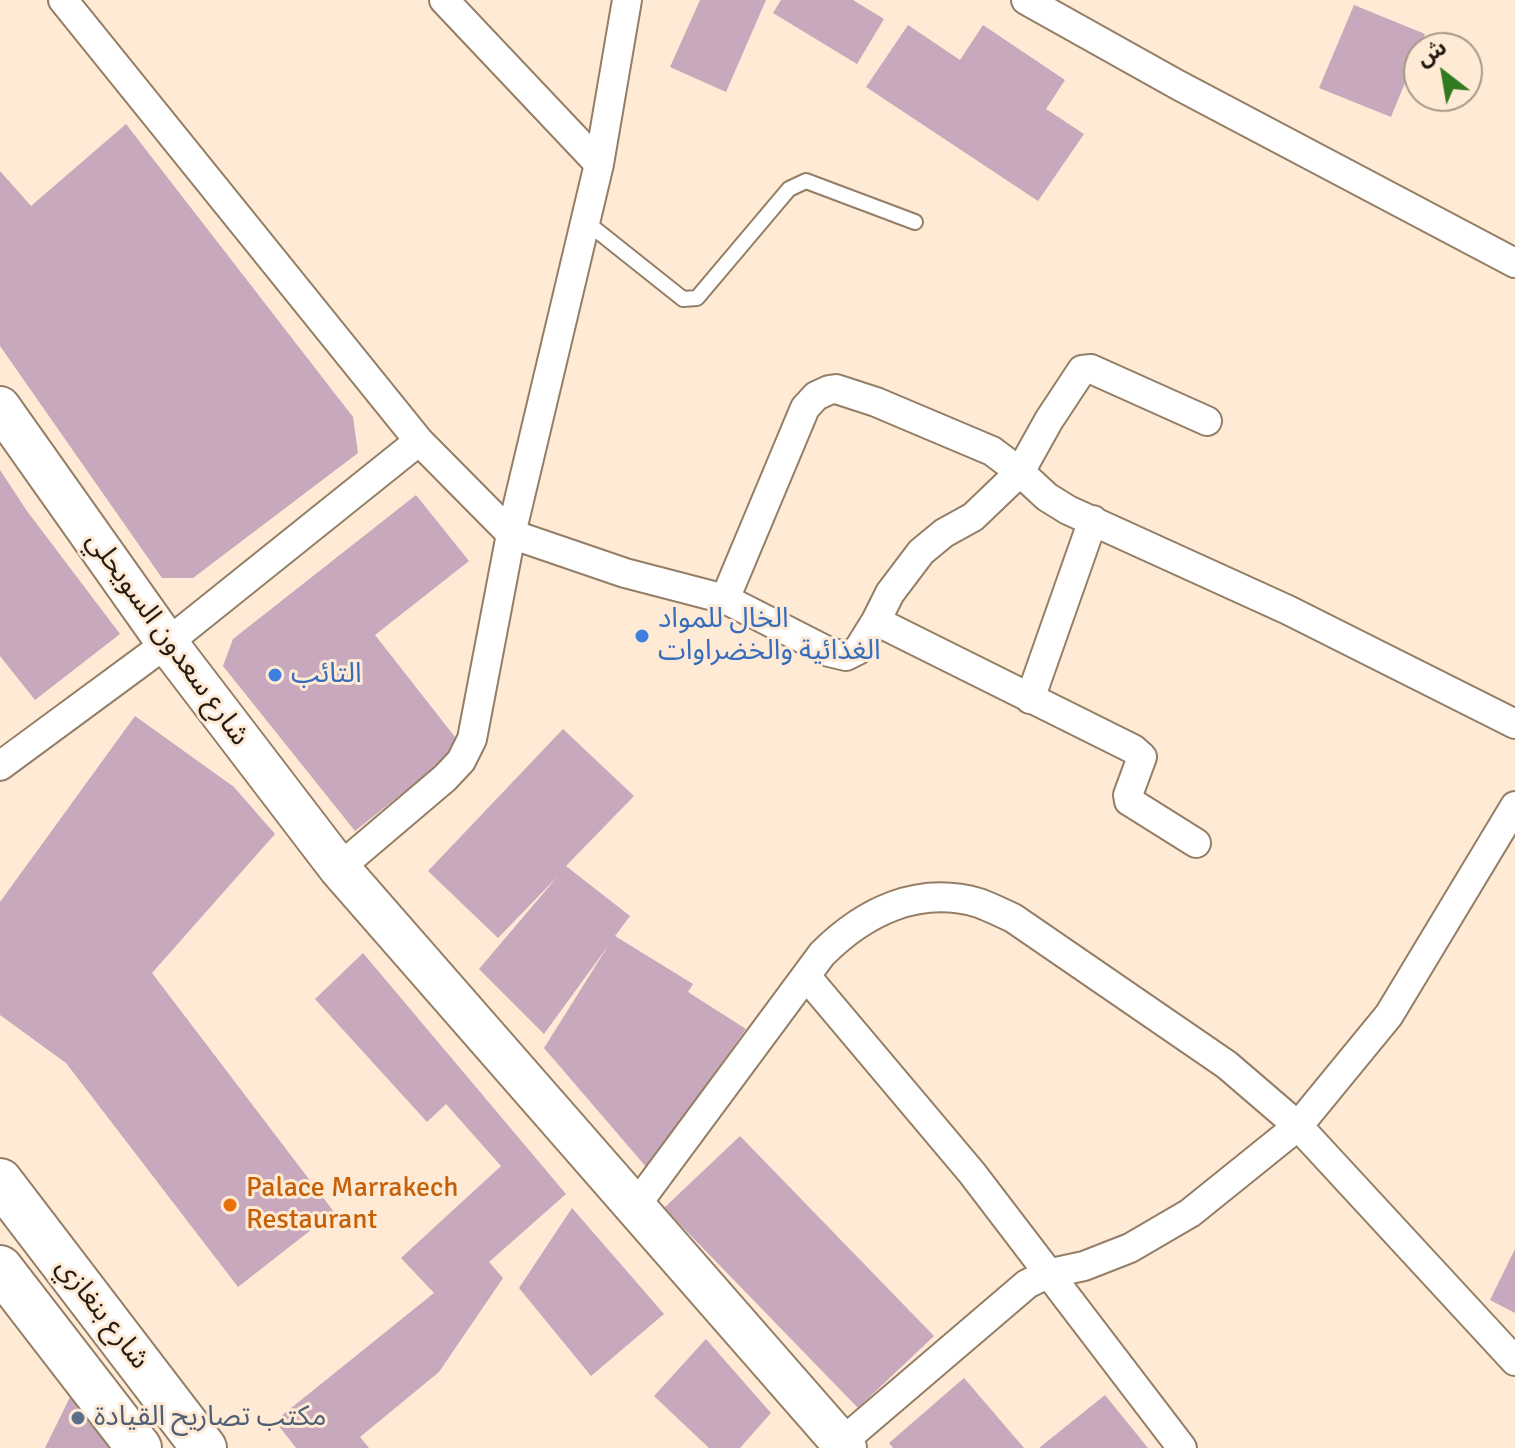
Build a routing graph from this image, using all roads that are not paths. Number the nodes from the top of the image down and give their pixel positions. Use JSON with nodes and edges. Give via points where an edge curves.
{"nodes":[{"id":1,"x":63,"y":0,"type":"edge"},
{"id":2,"x":444,"y":0,"type":"edge"},
{"id":3,"x":627,"y":0,"type":"edge"},
{"id":4,"x":1026,"y":0,"type":"edge"},
{"id":5,"x":599,"y":164,"type":"junction"},
{"id":6,"x":585,"y":221,"type":"junction"},
{"id":7,"x":915,"y":222,"type":"dead end"},
{"id":8,"x":1515,"y":263,"type":"edge"},
{"id":9,"x":0,"y":407,"type":"edge"},
{"id":10,"x":1207,"y":421,"type":"dead end"},
{"id":11,"x":419,"y":441,"type":"junction"},
{"id":12,"x":1020,"y":472,"type":"junction"},
{"id":13,"x":1093,"y":520,"type":"junction"},
{"id":14,"x":511,"y":534,"type":"junction"},
{"id":15,"x":725,"y":599,"type":"junction"},
{"id":16,"x":876,"y":621,"type":"junction"},
{"id":17,"x":167,"y":643,"type":"junction"},
{"id":18,"x":1030,"y":699,"type":"junction"},
{"id":19,"x":1515,"y":724,"type":"edge"},
{"id":20,"x":0,"y":766,"type":"edge"},
{"id":21,"x":1515,"y":806,"type":"edge"},
{"id":22,"x":1196,"y":843,"type":"dead end"},
{"id":23,"x":339,"y":868,"type":"junction"},
{"id":24,"x":806,"y":976,"type":"junction"},
{"id":25,"x":1298,"y":1126,"type":"junction"},
{"id":26,"x":0,"y":1181,"type":"edge"},
{"id":27,"x":634,"y":1208,"type":"junction"},
{"id":28,"x":0,"y":1268,"type":"edge"},
{"id":29,"x":1047,"y":1274,"type":"junction"},
{"id":30,"x":1515,"y":1361,"type":"edge"},
{"id":31,"x":844,"y":1445,"type":"edge"},
{"id":32,"x":139,"y":1448,"type":"edge"},
{"id":33,"x":204,"y":1448,"type":"edge"},
{"id":34,"x":1182,"y":1448,"type":"edge"}],
"edges":[{"from":1,"to":11,"type":"street"},
{"from":2,"to":5,"type":"street"},
{"from":3,"to":5,"type":"street"},
{"from":4,"to":8,"type":"street"},
{"from":5,"to":6,"type":"street"},
{"from":6,"to":7,"type":"lane","via":[[683,299],[697,298],[789,189],[806,181]]},
{"from":6,"to":14,"type":"street"},
{"from":9,"to":17,"type":"main road","name":"شارع سعدون السويحلي"},
{"from":10,"to":12,"type":"street","via":[[1086,369],[1076,376]]},
{"from":11,"to":14,"type":"street"},
{"from":11,"to":17,"type":"street"},
{"from":12,"to":13,"type":"street","via":[[1047,497]]},
{"from":12,"to":15,"type":"street","via":[[981,445],[889,407],[836,389],[822,392],[805,408]]},
{"from":12,"to":16,"type":"street","via":[[973,517],[921,552]]},
{"from":13,"to":18,"type":"street"},
{"from":13,"to":19,"type":"street"},
{"from":14,"to":15,"type":"street","via":[[625,573]]},
{"from":14,"to":23,"type":"street","via":[[480,708],[465,753],[445,778]]},
{"from":15,"to":16,"type":"street","via":[[846,656],[858,650]]},
{"from":16,"to":18,"type":"street"},
{"from":17,"to":20,"type":"street"},
{"from":17,"to":23,"type":"main road","name":"شارع سعدون السويحلي"},
{"from":18,"to":22,"type":"street","via":[[1140,754],[1129,801]]},
{"from":21,"to":25,"type":"street","via":[[1389,1015]]},
{"from":23,"to":27,"type":"main road","name":"شارع سعدون السويحلي"},
{"from":24,"to":25,"type":"street","via":[[845,931],[908,899],[978,903],[1013,918],[1227,1065]]},
{"from":24,"to":27,"type":"street"},
{"from":24,"to":29,"type":"street","via":[[972,1173]]},
{"from":25,"to":29,"type":"street","via":[[1190,1213],[1130,1248]]},
{"from":25,"to":30,"type":"street"},
{"from":26,"to":33,"type":"main road","name":"شارع بنغازي"},
{"from":27,"to":31,"type":"main road","name":"شارع سعدون السويحلي"},
{"from":28,"to":32,"type":"main road","name":"شارع بنغازي"},
{"from":29,"to":31,"type":"street","via":[[1006,1300]]},
{"from":29,"to":34,"type":"street"}]}
